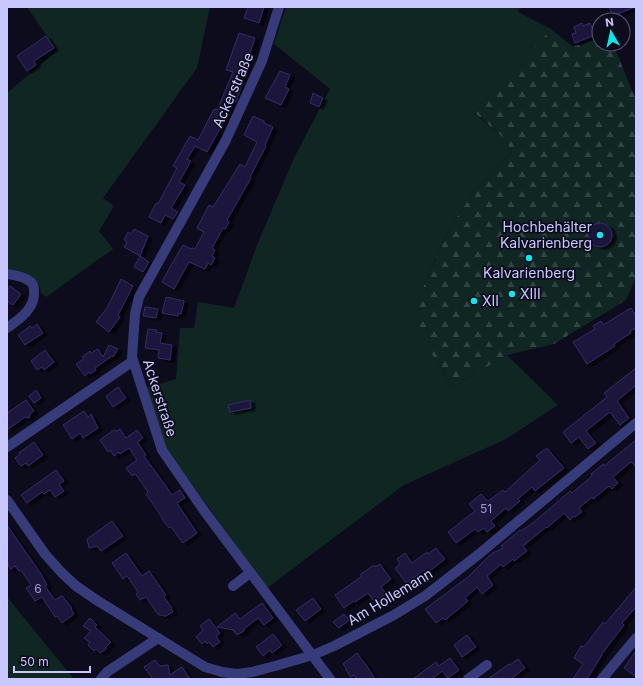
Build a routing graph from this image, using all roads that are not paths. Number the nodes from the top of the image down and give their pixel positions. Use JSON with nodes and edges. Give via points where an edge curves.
{"nodes":[{"id":1,"x":279,"y":7,"type":"edge"},
{"id":2,"x":7,"y":274,"type":"edge"},
{"id":3,"x":7,"y":328,"type":"edge"},
{"id":4,"x":133,"y":361,"type":"junction"},
{"id":5,"x":636,"y":423,"type":"edge"},
{"id":6,"x":7,"y":447,"type":"edge"},
{"id":7,"x":7,"y":500,"type":"edge"},
{"id":8,"x":250,"y":573,"type":"junction"},
{"id":9,"x":233,"y":586,"type":"dead end"},
{"id":10,"x":636,"y":638,"type":"edge"},
{"id":11,"x":161,"y":641,"type":"junction"},
{"id":12,"x":313,"y":655,"type":"junction"},
{"id":13,"x":487,"y":665,"type":"dead end"},
{"id":14,"x":101,"y":679,"type":"edge"},
{"id":15,"x":330,"y":679,"type":"edge"},
{"id":16,"x":468,"y":679,"type":"edge"},
{"id":17,"x":602,"y":679,"type":"edge"}],
"edges":[{"from":1,"to":4,"type":"street","name":"Ackerstraße","via":[[262,61],[226,140],[138,300],[132,346]]},
{"from":2,"to":3,"type":"street","via":[[28,280],[33,285],[34,294],[27,312]]},
{"from":4,"to":6,"type":"street"},
{"from":4,"to":8,"type":"street","name":"Ackerstraße","via":[[163,452]]},
{"from":5,"to":12,"type":"street","name":"Am Hollemann","via":[[425,596],[394,615]]},
{"from":7,"to":11,"type":"street","name":"Am Hollemann","via":[[45,554],[68,579]]},
{"from":8,"to":9,"type":"street"},
{"from":8,"to":12,"type":"street","name":"Ackerstraße"},
{"from":10,"to":17,"type":"street"},
{"from":11,"to":12,"type":"street","name":"Am Hollemann","via":[[205,667],[230,674],[252,672]]},
{"from":11,"to":14,"type":"street","via":[[108,672]]},
{"from":12,"to":15,"type":"street","name":"Ackerstraße"},
{"from":13,"to":16,"type":"street"}]}
